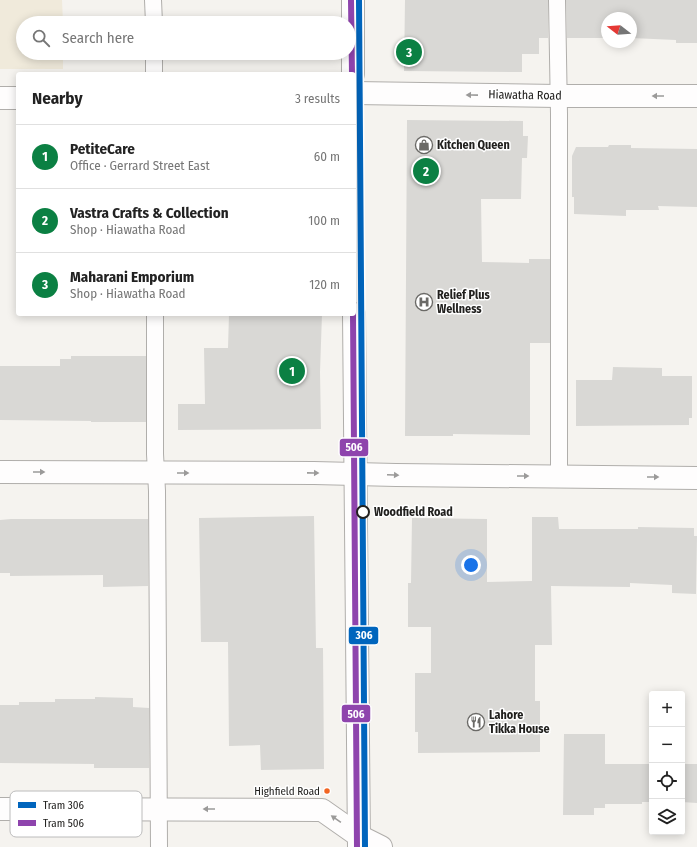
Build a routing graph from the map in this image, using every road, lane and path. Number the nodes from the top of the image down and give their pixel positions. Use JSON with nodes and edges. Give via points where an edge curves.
{"nodes":[{"id":1,"x":153,"y":0,"type":"edge"},
{"id":2,"x":352,"y":0,"type":"edge"},
{"id":3,"x":557,"y":0,"type":"edge"},
{"id":4,"x":154,"y":16,"type":"edge"},
{"id":5,"x":352,"y":16,"type":"edge"},
{"id":6,"x":154,"y":60,"type":"edge"},
{"id":7,"x":353,"y":60,"type":"edge"},
{"id":8,"x":154,"y":72,"type":"edge"},
{"id":9,"x":353,"y":72,"type":"edge"},
{"id":10,"x":356,"y":93,"type":"edge"},
{"id":11,"x":558,"y":96,"type":"junction"},
{"id":12,"x":697,"y":96,"type":"edge"},
{"id":13,"x":0,"y":98,"type":"edge"},
{"id":14,"x":16,"y":98,"type":"edge"},
{"id":15,"x":155,"y":316,"type":"edge"},
{"id":16,"x":354,"y":316,"type":"edge"},
{"id":17,"x":0,"y":472,"type":"edge"},
{"id":18,"x":156,"y":473,"type":"junction"},
{"id":19,"x":354,"y":474,"type":"junction"},
{"id":20,"x":559,"y":476,"type":"junction"},
{"id":21,"x":697,"y":478,"type":"edge"},
{"id":22,"x":0,"y":808,"type":"edge"},
{"id":23,"x":10,"y":808,"type":"edge"},
{"id":24,"x":142,"y":809,"type":"edge"},
{"id":25,"x":159,"y":809,"type":"junction"},
{"id":26,"x":359,"y":841,"type":"edge"},
{"id":27,"x":159,"y":847,"type":"edge"},
{"id":28,"x":381,"y":847,"type":"edge"}],
"edges":[{"from":1,"to":4,"type":"lane"},
{"from":2,"to":5,"type":"street"},
{"from":3,"to":11,"type":"lane"},
{"from":6,"to":8,"type":"lane"},
{"from":7,"to":9,"type":"street"},
{"from":11,"to":10,"type":"street","name":"Hiawatha Road","one_way":true},
{"from":12,"to":11,"type":"street","name":"Hiawatha Road","one_way":true},
{"from":11,"to":20,"type":"lane"},
{"from":13,"to":14,"type":"street"},
{"from":15,"to":18,"type":"lane"},
{"from":16,"to":19,"type":"street"},
{"from":17,"to":18,"type":"street","one_way":true},
{"from":18,"to":19,"type":"street","one_way":true},
{"from":18,"to":25,"type":"lane"},
{"from":19,"to":20,"type":"street","one_way":true},
{"from":19,"to":26,"type":"street"},
{"from":20,"to":21,"type":"street","one_way":true},
{"from":22,"to":23,"type":"street"},
{"from":24,"to":25,"type":"street"},
{"from":26,"to":25,"type":"street","one_way":true,"via":[[322,810]]},
{"from":25,"to":27,"type":"lane"},
{"from":26,"to":28,"type":"street"}]}
